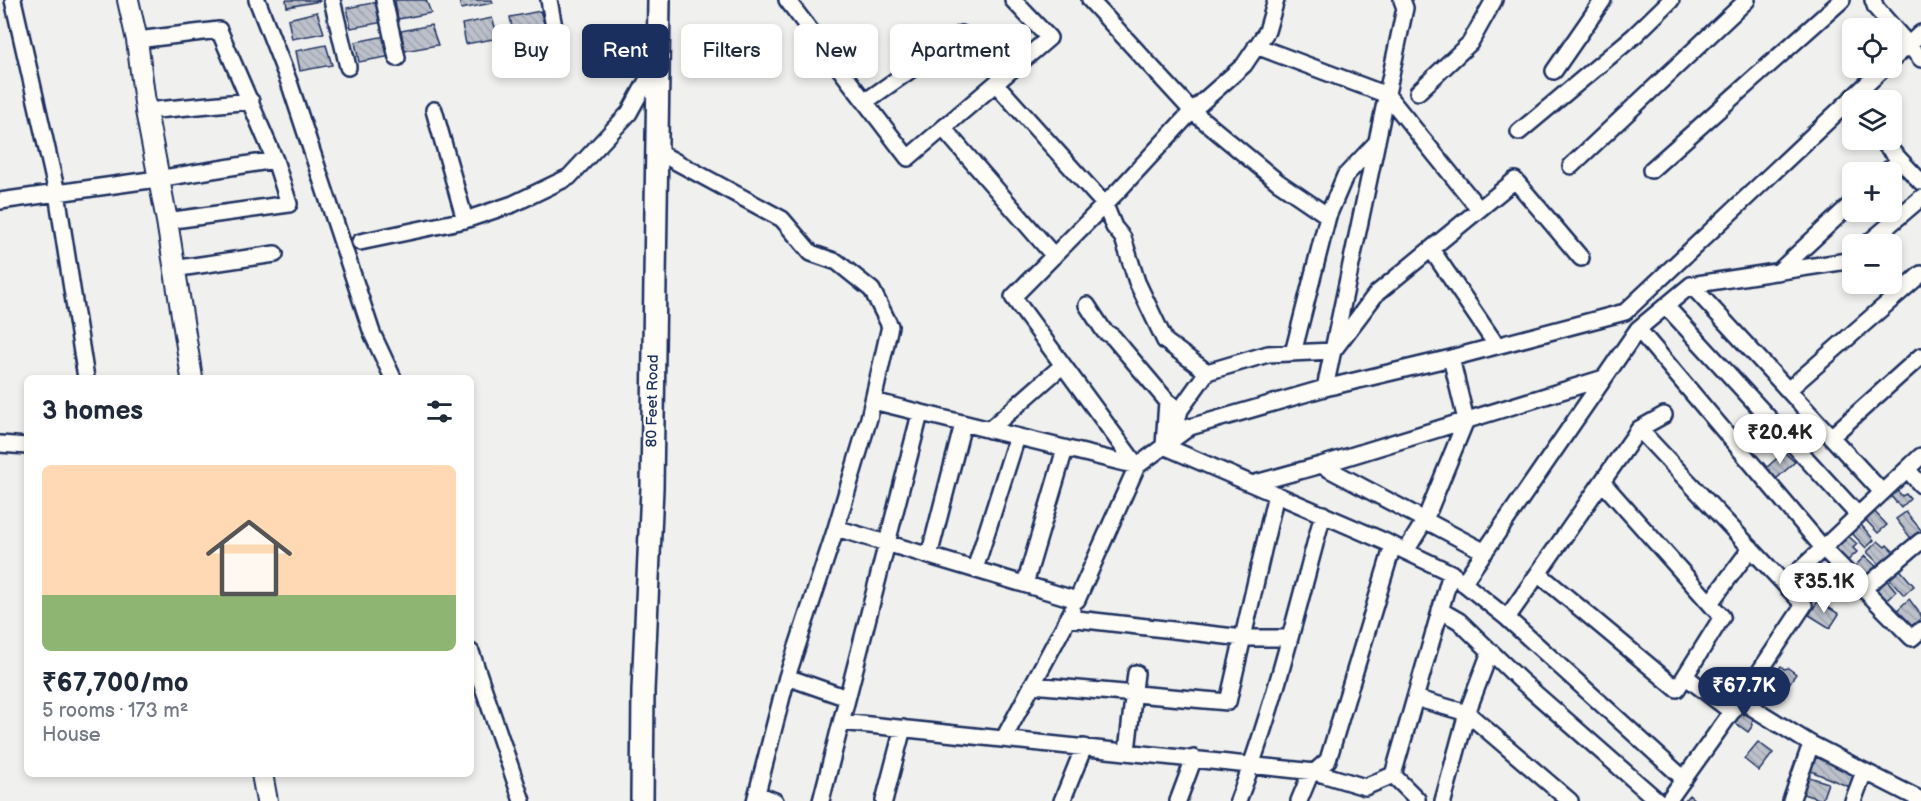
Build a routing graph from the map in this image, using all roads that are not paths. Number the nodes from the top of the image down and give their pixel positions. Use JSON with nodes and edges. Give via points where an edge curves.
{"nodes":[{"id":1,"x":13,"y":0,"type":"edge"},
{"id":2,"x":128,"y":0,"type":"edge"},
{"id":3,"x":257,"y":0,"type":"edge"},
{"id":4,"x":332,"y":0,"type":"edge"},
{"id":5,"x":384,"y":0,"type":"edge"},
{"id":6,"x":549,"y":0,"type":"edge"},
{"id":7,"x":659,"y":0,"type":"edge"},
{"id":8,"x":787,"y":0,"type":"edge"},
{"id":9,"x":1013,"y":0,"type":"edge"},
{"id":10,"x":1090,"y":0,"type":"edge"},
{"id":11,"x":1276,"y":0,"type":"edge"},
{"id":12,"x":1402,"y":0,"type":"edge"},
{"id":13,"x":1494,"y":0,"type":"edge"},
{"id":14,"x":1602,"y":0,"type":"edge"},
{"id":15,"x":1671,"y":0,"type":"edge"},
{"id":16,"x":1747,"y":0,"type":"edge"},
{"id":17,"x":1842,"y":0,"type":"edge"},
{"id":18,"x":1873,"y":0,"type":"edge"},
{"id":19,"x":553,"y":24,"type":"edge"},
{"id":20,"x":659,"y":24,"type":"edge"},
{"id":21,"x":1921,"y":33,"type":"edge"},
{"id":22,"x":137,"y":40,"type":"junction"},
{"id":23,"x":1908,"y":45,"type":"junction"},
{"id":24,"x":1256,"y":46,"type":"junction"},
{"id":25,"x":1902,"y":51,"type":"edge"},
{"id":26,"x":397,"y":58,"type":"dead end"},
{"id":27,"x":1921,"y":59,"type":"edge"},
{"id":28,"x":348,"y":68,"type":"dead end"},
{"id":29,"x":1554,"y":70,"type":"dead end"},
{"id":30,"x":649,"y":78,"type":"edge"},
{"id":31,"x":658,"y":78,"type":"edge"},
{"id":32,"x":899,"y":78,"type":"edge"},
{"id":33,"x":1875,"y":78,"type":"edge"},
{"id":34,"x":996,"y":84,"type":"junction"},
{"id":35,"x":1864,"y":90,"type":"edge"},
{"id":36,"x":1418,"y":92,"type":"dead end"},
{"id":37,"x":1387,"y":95,"type":"junction"},
{"id":38,"x":251,"y":101,"type":"junction"},
{"id":39,"x":866,"y":101,"type":"junction"},
{"id":40,"x":434,"y":110,"type":"dead end"},
{"id":41,"x":146,"y":111,"type":"junction"},
{"id":42,"x":1192,"y":111,"type":"junction"},
{"id":43,"x":1842,"y":113,"type":"edge"},
{"id":44,"x":944,"y":128,"type":"junction"},
{"id":45,"x":1519,"y":132,"type":"dead end"},
{"id":46,"x":1377,"y":142,"type":"junction"},
{"id":47,"x":1890,"y":150,"type":"edge"},
{"id":48,"x":656,"y":151,"type":"junction"},
{"id":49,"x":275,"y":160,"type":"junction"},
{"id":50,"x":1900,"y":160,"type":"junction"},
{"id":51,"x":1898,"y":162,"type":"edge"},
{"id":52,"x":1571,"y":166,"type":"dead end"},
{"id":53,"x":1651,"y":170,"type":"dead end"},
{"id":54,"x":158,"y":179,"type":"junction"},
{"id":55,"x":1921,"y":182,"type":"edge"},
{"id":56,"x":57,"y":193,"type":"junction"},
{"id":57,"x":1921,"y":198,"type":"edge"},
{"id":58,"x":0,"y":201,"type":"edge"},
{"id":59,"x":1105,"y":205,"type":"junction"},
{"id":60,"x":1479,"y":209,"type":"junction"},
{"id":61,"x":1842,"y":212,"type":"edge"},
{"id":62,"x":1328,"y":216,"type":"junction"},
{"id":63,"x":465,"y":220,"type":"junction"},
{"id":64,"x":166,"y":221,"type":"junction"},
{"id":65,"x":1879,"y":234,"type":"edge"},
{"id":66,"x":360,"y":242,"type":"dead end"},
{"id":67,"x":1431,"y":249,"type":"junction"},
{"id":68,"x":275,"y":254,"type":"dead end"},
{"id":69,"x":1054,"y":256,"type":"junction"},
{"id":70,"x":1581,"y":258,"type":"dead end"},
{"id":71,"x":1842,"y":262,"type":"edge"},
{"id":72,"x":173,"y":269,"type":"junction"},
{"id":73,"x":1778,"y":272,"type":"junction"},
{"id":74,"x":1921,"y":274,"type":"edge"},
{"id":75,"x":1691,"y":285,"type":"junction"},
{"id":76,"x":1087,"y":305,"type":"dead end"},
{"id":77,"x":1666,"y":306,"type":"junction"},
{"id":78,"x":1638,"y":329,"type":"junction"},
{"id":79,"x":1497,"y":346,"type":"junction"},
{"id":80,"x":1333,"y":351,"type":"junction"},
{"id":81,"x":1293,"y":353,"type":"junction"},
{"id":82,"x":1921,"y":356,"type":"edge"},
{"id":83,"x":1451,"y":358,"type":"junction"},
{"id":84,"x":1063,"y":365,"type":"junction"},
{"id":85,"x":1207,"y":372,"type":"junction"},
{"id":86,"x":86,"y":375,"type":"edge"},
{"id":87,"x":191,"y":375,"type":"edge"},
{"id":88,"x":392,"y":375,"type":"edge"},
{"id":89,"x":1604,"y":378,"type":"junction"},
{"id":90,"x":1325,"y":388,"type":"junction"},
{"id":91,"x":1788,"y":390,"type":"junction"},
{"id":92,"x":873,"y":401,"type":"junction"},
{"id":93,"x":1167,"y":401,"type":"junction"},
{"id":94,"x":1180,"y":410,"type":"junction"},
{"id":95,"x":920,"y":414,"type":"junction"},
{"id":96,"x":1664,"y":415,"type":"dead end"},
{"id":97,"x":1466,"y":420,"type":"junction"},
{"id":98,"x":963,"y":424,"type":"junction"},
{"id":99,"x":1639,"y":429,"type":"junction"},
{"id":100,"x":989,"y":430,"type":"junction"},
{"id":101,"x":1017,"y":437,"type":"junction"},
{"id":102,"x":1831,"y":437,"type":"junction"},
{"id":103,"x":1169,"y":442,"type":"junction"},
{"id":104,"x":0,"y":444,"type":"edge"},
{"id":105,"x":24,"y":446,"type":"edge"},
{"id":106,"x":1065,"y":448,"type":"junction"},
{"id":107,"x":1921,"y":456,"type":"edge"},
{"id":108,"x":1321,"y":465,"type":"junction"},
{"id":109,"x":1137,"y":466,"type":"junction"},
{"id":110,"x":1907,"y":469,"type":"junction"},
{"id":111,"x":1602,"y":482,"type":"junction"},
{"id":112,"x":1252,"y":484,"type":"junction"},
{"id":113,"x":1921,"y":485,"type":"edge"},
{"id":114,"x":1882,"y":492,"type":"junction"},
{"id":115,"x":1276,"y":494,"type":"junction"},
{"id":116,"x":1323,"y":514,"type":"junction"},
{"id":117,"x":1858,"y":515,"type":"junction"},
{"id":118,"x":1425,"y":520,"type":"junction"},
{"id":119,"x":836,"y":528,"type":"junction"},
{"id":120,"x":1921,"y":541,"type":"edge"},
{"id":121,"x":887,"y":542,"type":"junction"},
{"id":122,"x":1399,"y":548,"type":"junction"},
{"id":123,"x":1751,"y":548,"type":"junction"},
{"id":124,"x":1824,"y":549,"type":"junction"},
{"id":125,"x":1485,"y":552,"type":"junction"},
{"id":126,"x":929,"y":556,"type":"junction"},
{"id":127,"x":975,"y":569,"type":"junction"},
{"id":128,"x":1451,"y":573,"type":"junction"},
{"id":129,"x":1539,"y":574,"type":"junction"},
{"id":130,"x":1025,"y":584,"type":"junction"},
{"id":131,"x":1464,"y":584,"type":"junction"},
{"id":132,"x":1785,"y":584,"type":"junction"},
{"id":133,"x":1863,"y":589,"type":"junction"},
{"id":134,"x":1077,"y":600,"type":"junction"},
{"id":135,"x":1710,"y":603,"type":"junction"},
{"id":136,"x":1440,"y":610,"type":"junction"},
{"id":137,"x":1068,"y":618,"type":"junction"},
{"id":138,"x":1507,"y":618,"type":"junction"},
{"id":139,"x":1921,"y":630,"type":"edge"},
{"id":140,"x":1243,"y":638,"type":"junction"},
{"id":141,"x":1290,"y":638,"type":"junction"},
{"id":142,"x":1490,"y":652,"type":"junction"},
{"id":143,"x":474,"y":661,"type":"edge"},
{"id":144,"x":1136,"y":673,"type":"dead end"},
{"id":145,"x":1685,"y":676,"type":"junction"},
{"id":146,"x":787,"y":677,"type":"junction"},
{"id":147,"x":1032,"y":685,"type":"junction"},
{"id":148,"x":1134,"y":693,"type":"junction"},
{"id":149,"x":847,"y":698,"type":"junction"},
{"id":150,"x":1415,"y":698,"type":"junction"},
{"id":151,"x":1736,"y":706,"type":"junction"},
{"id":152,"x":1467,"y":713,"type":"junction"},
{"id":153,"x":841,"y":722,"type":"junction"},
{"id":154,"x":903,"y":728,"type":"junction"},
{"id":155,"x":1004,"y":738,"type":"junction"},
{"id":156,"x":1811,"y":744,"type":"junction"},
{"id":157,"x":1084,"y":747,"type":"junction"},
{"id":158,"x":1127,"y":751,"type":"junction"},
{"id":159,"x":1194,"y":758,"type":"junction"},
{"id":160,"x":1252,"y":765,"type":"junction"},
{"id":161,"x":1315,"y":771,"type":"junction"},
{"id":162,"x":1864,"y":772,"type":"junction"},
{"id":163,"x":1393,"y":775,"type":"junction"},
{"id":164,"x":263,"y":777,"type":"edge"},
{"id":165,"x":1684,"y":779,"type":"junction"},
{"id":166,"x":1362,"y":794,"type":"edge"},
{"id":167,"x":756,"y":797,"type":"edge"},
{"id":168,"x":1418,"y":800,"type":"edge"},
{"id":169,"x":1921,"y":800,"type":"edge"},
{"id":170,"x":267,"y":801,"type":"edge"},
{"id":171,"x":522,"y":801,"type":"edge"},
{"id":172,"x":642,"y":801,"type":"edge"},
{"id":173,"x":775,"y":801,"type":"edge"},
{"id":174,"x":821,"y":801,"type":"edge"},
{"id":175,"x":884,"y":801,"type":"edge"},
{"id":176,"x":1062,"y":801,"type":"edge"},
{"id":177,"x":1178,"y":801,"type":"edge"},
{"id":178,"x":1238,"y":801,"type":"edge"},
{"id":179,"x":1299,"y":801,"type":"edge"},
{"id":180,"x":1443,"y":801,"type":"edge"},
{"id":181,"x":1570,"y":801,"type":"edge"},
{"id":182,"x":1658,"y":801,"type":"edge"},
{"id":183,"x":1668,"y":801,"type":"edge"},
{"id":184,"x":1791,"y":801,"type":"edge"},
{"id":185,"x":1853,"y":801,"type":"edge"}],
"edges":[{"from":1,"to":56,"type":"street"},
{"from":2,"to":22,"type":"street"},
{"from":3,"to":88,"type":"street","via":[[289,82],[372,333]]},
{"from":4,"to":28,"type":"street"},
{"from":5,"to":26,"type":"street"},
{"from":6,"to":19,"type":"street"},
{"from":7,"to":20,"type":"main road","name":"80 Feet Road"},
{"from":8,"to":39,"type":"street"},
{"from":9,"to":34,"type":"street","via":[[1049,38]]},
{"from":10,"to":42,"type":"street"},
{"from":11,"to":24,"type":"street","via":[[1267,31]]},
{"from":12,"to":37,"type":"street","via":[[1405,8]]},
{"from":13,"to":36,"type":"street","via":[[1470,43]]},
{"from":14,"to":29,"type":"street"},
{"from":15,"to":45,"type":"street"},
{"from":16,"to":52,"type":"street"},
{"from":17,"to":53,"type":"street"},
{"from":18,"to":23,"type":"street"},
{"from":21,"to":23,"type":"street"},
{"from":22,"to":38,"type":"street","via":[[219,30]]},
{"from":22,"to":41,"type":"street"},
{"from":23,"to":25,"type":"street"},
{"from":23,"to":27,"type":"street"},
{"from":24,"to":37,"type":"street"},
{"from":24,"to":42,"type":"street","via":[[1244,65]]},
{"from":30,"to":63,"type":"street","via":[[629,113],[569,177],[513,204]]},
{"from":31,"to":48,"type":"main road","name":"80 Feet Road"},
{"from":32,"to":39,"type":"street"},
{"from":33,"to":35,"type":"street"},
{"from":34,"to":44,"type":"street"},
{"from":34,"to":59,"type":"street"},
{"from":37,"to":46,"type":"street"},
{"from":37,"to":60,"type":"street"},
{"from":38,"to":41,"type":"street"},
{"from":38,"to":49,"type":"street"},
{"from":39,"to":44,"type":"street","via":[[908,158]]},
{"from":40,"to":63,"type":"street"},
{"from":41,"to":54,"type":"street"},
{"from":42,"to":59,"type":"street"},
{"from":42,"to":62,"type":"street","via":[[1278,182]]},
{"from":43,"to":79,"type":"street","via":[[1625,312]]},
{"from":44,"to":69,"type":"street"},
{"from":46,"to":62,"type":"street","via":[[1345,176]]},
{"from":46,"to":80,"type":"street"},
{"from":47,"to":50,"type":"street"},
{"from":48,"to":92,"type":"street","via":[[782,219],[811,253],[837,262],[872,290],[890,326]]},
{"from":48,"to":172,"type":"main road","name":"80 Feet Road","via":[[652,488]]},
{"from":49,"to":54,"type":"street"},
{"from":49,"to":64,"type":"street","via":[[289,204]]},
{"from":50,"to":51,"type":"street"},
{"from":50,"to":55,"type":"street"},
{"from":54,"to":56,"type":"street"},
{"from":54,"to":64,"type":"street"},
{"from":56,"to":58,"type":"street"},
{"from":56,"to":86,"type":"street"},
{"from":57,"to":65,"type":"street"},
{"from":59,"to":69,"type":"street"},
{"from":59,"to":85,"type":"street","via":[[1166,341]]},
{"from":60,"to":67,"type":"street"},
{"from":60,"to":70,"type":"street","via":[[1515,180]]},
{"from":61,"to":73,"type":"street"},
{"from":62,"to":81,"type":"street"},
{"from":63,"to":66,"type":"street"},
{"from":64,"to":72,"type":"street"},
{"from":67,"to":79,"type":"street"},
{"from":67,"to":80,"type":"street","via":[[1376,294]]},
{"from":68,"to":72,"type":"street"},
{"from":69,"to":84,"type":"street","via":[[1013,297]]},
{"from":71,"to":73,"type":"street"},
{"from":72,"to":87,"type":"street"},
{"from":73,"to":75,"type":"street"},
{"from":74,"to":91,"type":"street"},
{"from":75,"to":77,"type":"street"},
{"from":75,"to":91,"type":"street"},
{"from":76,"to":93,"type":"street","via":[[1104,331]]},
{"from":77,"to":78,"type":"street"},
{"from":77,"to":117,"type":"street"},
{"from":78,"to":89,"type":"street"},
{"from":78,"to":124,"type":"street"},
{"from":79,"to":83,"type":"street"},
{"from":80,"to":81,"type":"street"},
{"from":80,"to":90,"type":"street"},
{"from":81,"to":85,"type":"street","via":[[1268,354]]},
{"from":82,"to":102,"type":"street"},
{"from":83,"to":90,"type":"street"},
{"from":83,"to":97,"type":"street"},
{"from":84,"to":100,"type":"street"},
{"from":84,"to":109,"type":"street"},
{"from":85,"to":94,"type":"street"},
{"from":89,"to":97,"type":"street"},
{"from":89,"to":125,"type":"street"},
{"from":90,"to":103,"type":"street","via":[[1190,427]]},
{"from":91,"to":102,"type":"street"},
{"from":92,"to":95,"type":"street"},
{"from":92,"to":119,"type":"street"},
{"from":93,"to":94,"type":"street"},
{"from":93,"to":103,"type":"street"},
{"from":94,"to":103,"type":"street"},
{"from":95,"to":98,"type":"street"},
{"from":95,"to":121,"type":"street"},
{"from":96,"to":99,"type":"street"},
{"from":97,"to":108,"type":"street"},
{"from":97,"to":118,"type":"street"},
{"from":98,"to":100,"type":"street"},
{"from":98,"to":126,"type":"street"},
{"from":99,"to":111,"type":"street"},
{"from":99,"to":123,"type":"street"},
{"from":100,"to":101,"type":"street"},
{"from":101,"to":106,"type":"street"},
{"from":101,"to":127,"type":"street"},
{"from":102,"to":114,"type":"street"},
{"from":103,"to":109,"type":"street"},
{"from":103,"to":112,"type":"street"},
{"from":104,"to":105,"type":"street"},
{"from":106,"to":109,"type":"street"},
{"from":106,"to":130,"type":"street"},
{"from":107,"to":110,"type":"street"},
{"from":108,"to":112,"type":"street"},
{"from":108,"to":118,"type":"street"},
{"from":109,"to":134,"type":"street"},
{"from":110,"to":113,"type":"street"},
{"from":110,"to":114,"type":"street"},
{"from":111,"to":129,"type":"street"},
{"from":111,"to":135,"type":"street"},
{"from":112,"to":115,"type":"street"},
{"from":114,"to":117,"type":"street"},
{"from":115,"to":116,"type":"street"},
{"from":115,"to":140,"type":"street"},
{"from":116,"to":122,"type":"street"},
{"from":116,"to":141,"type":"street"},
{"from":117,"to":124,"type":"street"},
{"from":118,"to":122,"type":"street"},
{"from":118,"to":125,"type":"street"},
{"from":119,"to":121,"type":"street"},
{"from":119,"to":146,"type":"street"},
{"from":120,"to":133,"type":"street"},
{"from":121,"to":126,"type":"street"},
{"from":121,"to":149,"type":"street"},
{"from":122,"to":128,"type":"street"},
{"from":122,"to":161,"type":"street","via":[[1328,760]]},
{"from":123,"to":132,"type":"street"},
{"from":123,"to":135,"type":"street"},
{"from":124,"to":132,"type":"street"},
{"from":124,"to":133,"type":"street"},
{"from":125,"to":131,"type":"street"},
{"from":126,"to":127,"type":"street"},
{"from":127,"to":130,"type":"street"},
{"from":128,"to":131,"type":"street"},
{"from":128,"to":136,"type":"street"},
{"from":129,"to":138,"type":"street"},
{"from":129,"to":145,"type":"street","via":[[1677,689]]},
{"from":130,"to":134,"type":"street"},
{"from":131,"to":138,"type":"street"},
{"from":132,"to":151,"type":"street","via":[[1804,605]]},
{"from":133,"to":139,"type":"street","via":[[1912,638]]},
{"from":134,"to":137,"type":"street"},
{"from":135,"to":145,"type":"street","via":[[1722,617]]},
{"from":136,"to":142,"type":"street","via":[[1460,621]]},
{"from":136,"to":150,"type":"street"},
{"from":137,"to":140,"type":"street"},
{"from":137,"to":147,"type":"street"},
{"from":138,"to":165,"type":"street"},
{"from":140,"to":141,"type":"street"},
{"from":140,"to":148,"type":"street","via":[[1228,702]]},
{"from":141,"to":160,"type":"street"},
{"from":142,"to":152,"type":"street"},
{"from":142,"to":182,"type":"street"},
{"from":143,"to":171,"type":"street"},
{"from":144,"to":148,"type":"street"},
{"from":145,"to":151,"type":"street"},
{"from":146,"to":149,"type":"street"},
{"from":146,"to":167,"type":"street"},
{"from":147,"to":148,"type":"street"},
{"from":147,"to":155,"type":"street"},
{"from":148,"to":158,"type":"street"},
{"from":149,"to":153,"type":"street"},
{"from":150,"to":152,"type":"street"},
{"from":150,"to":163,"type":"street"},
{"from":151,"to":156,"type":"street"},
{"from":151,"to":165,"type":"street"},
{"from":152,"to":180,"type":"street"},
{"from":152,"to":181,"type":"street"},
{"from":153,"to":154,"type":"street"},
{"from":153,"to":174,"type":"street"},
{"from":154,"to":155,"type":"street"},
{"from":154,"to":175,"type":"street"},
{"from":155,"to":157,"type":"street"},
{"from":156,"to":162,"type":"street"},
{"from":156,"to":184,"type":"street"},
{"from":157,"to":158,"type":"street"},
{"from":157,"to":176,"type":"street"},
{"from":158,"to":159,"type":"street"},
{"from":159,"to":160,"type":"street"},
{"from":159,"to":177,"type":"street"},
{"from":160,"to":161,"type":"street"},
{"from":160,"to":178,"type":"street"},
{"from":161,"to":166,"type":"street"},
{"from":161,"to":179,"type":"street"},
{"from":162,"to":169,"type":"street"},
{"from":162,"to":185,"type":"street"},
{"from":163,"to":166,"type":"street"},
{"from":163,"to":168,"type":"street"},
{"from":164,"to":170,"type":"street"},
{"from":165,"to":183,"type":"street"},
{"from":167,"to":173,"type":"street"}]}
